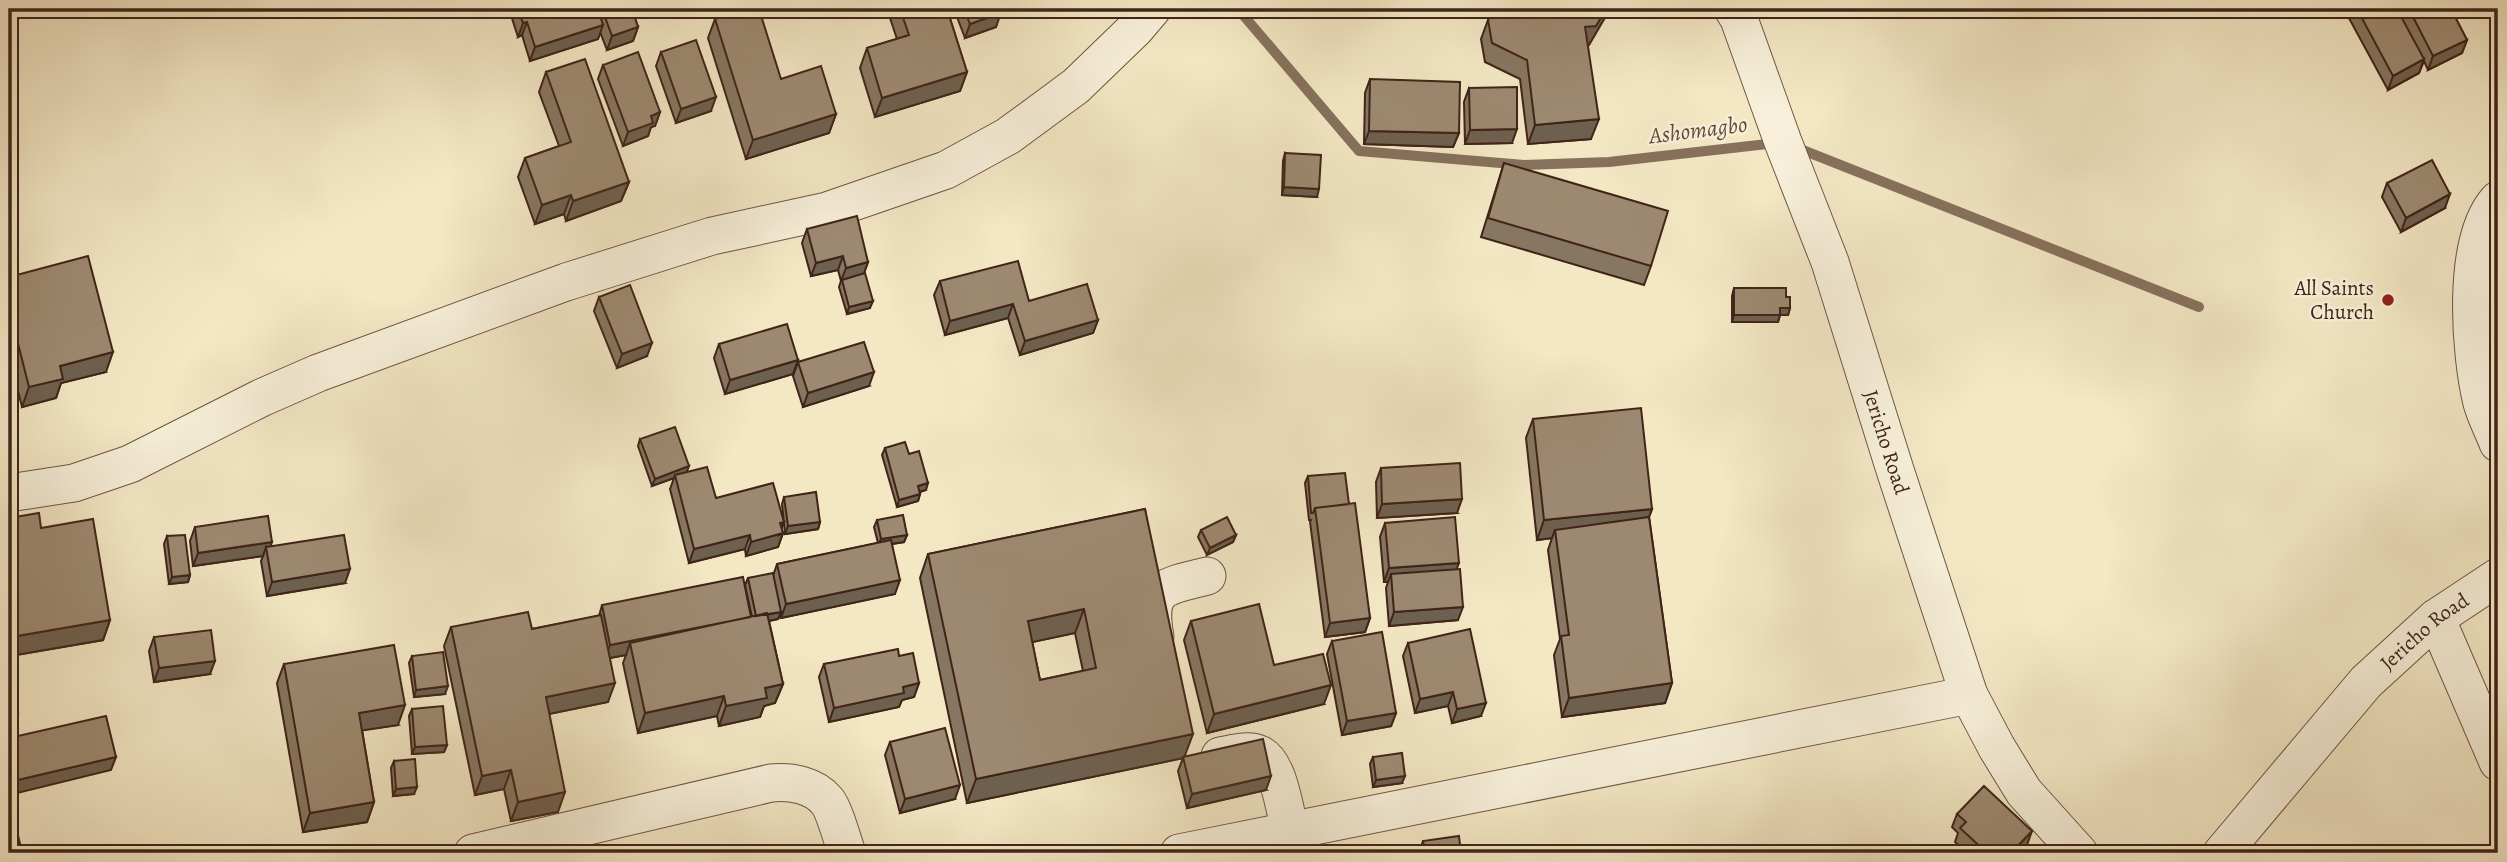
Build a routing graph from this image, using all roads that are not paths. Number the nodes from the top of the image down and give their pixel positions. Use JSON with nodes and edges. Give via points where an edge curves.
{"nodes":[{"id":1,"x":1152,"y":9,"type":"edge"},
{"id":2,"x":1733,"y":9,"type":"edge"},
{"id":3,"x":2498,"y":200,"type":"edge"},
{"id":4,"x":2498,"y":443,"type":"edge"},
{"id":5,"x":9,"y":493,"type":"edge"},
{"id":6,"x":1207,"y":576,"type":"dead end"},
{"id":7,"x":2498,"y":577,"type":"edge"},
{"id":8,"x":2436,"y":618,"type":"junction"},
{"id":9,"x":1161,"y":668,"type":"edge"},
{"id":10,"x":1969,"y":695,"type":"junction"},
{"id":11,"x":1187,"y":759,"type":"edge"},
{"id":12,"x":2498,"y":762,"type":"edge"},
{"id":13,"x":1290,"y":831,"type":"junction"},
{"id":14,"x":473,"y":853,"type":"edge"},
{"id":15,"x":847,"y":853,"type":"edge"},
{"id":16,"x":1179,"y":853,"type":"edge"},
{"id":17,"x":2079,"y":853,"type":"edge"},
{"id":18,"x":2222,"y":853,"type":"edge"}],
"edges":[{"from":1,"to":5,"type":"street","via":[[1076,86],[1008,136],[946,170],[827,211],[712,236],[566,282],[318,373],[130,464],[74,483]]},
{"from":2,"to":10,"type":"street","name":"Jericho Road","via":[[1830,262]]},
{"from":3,"to":4,"type":"street","via":[[2478,241],[2471,302],[2473,354],[2483,406]]},
{"from":6,"to":9,"type":"street","via":[[1171,585],[1153,602]]},
{"from":7,"to":8,"type":"street","name":"Jericho Road"},
{"from":8,"to":12,"type":"street"},
{"from":8,"to":18,"type":"street","name":"Jericho Road","via":[[2366,682]]},
{"from":10,"to":13,"type":"street"},
{"from":10,"to":17,"type":"street","name":"Jericho Road","via":[[2024,792]]},
{"from":11,"to":13,"type":"street","via":[[1258,753],[1274,770]]},
{"from":13,"to":16,"type":"street"},
{"from":14,"to":15,"type":"street","via":[[789,781],[828,801]]}]}
